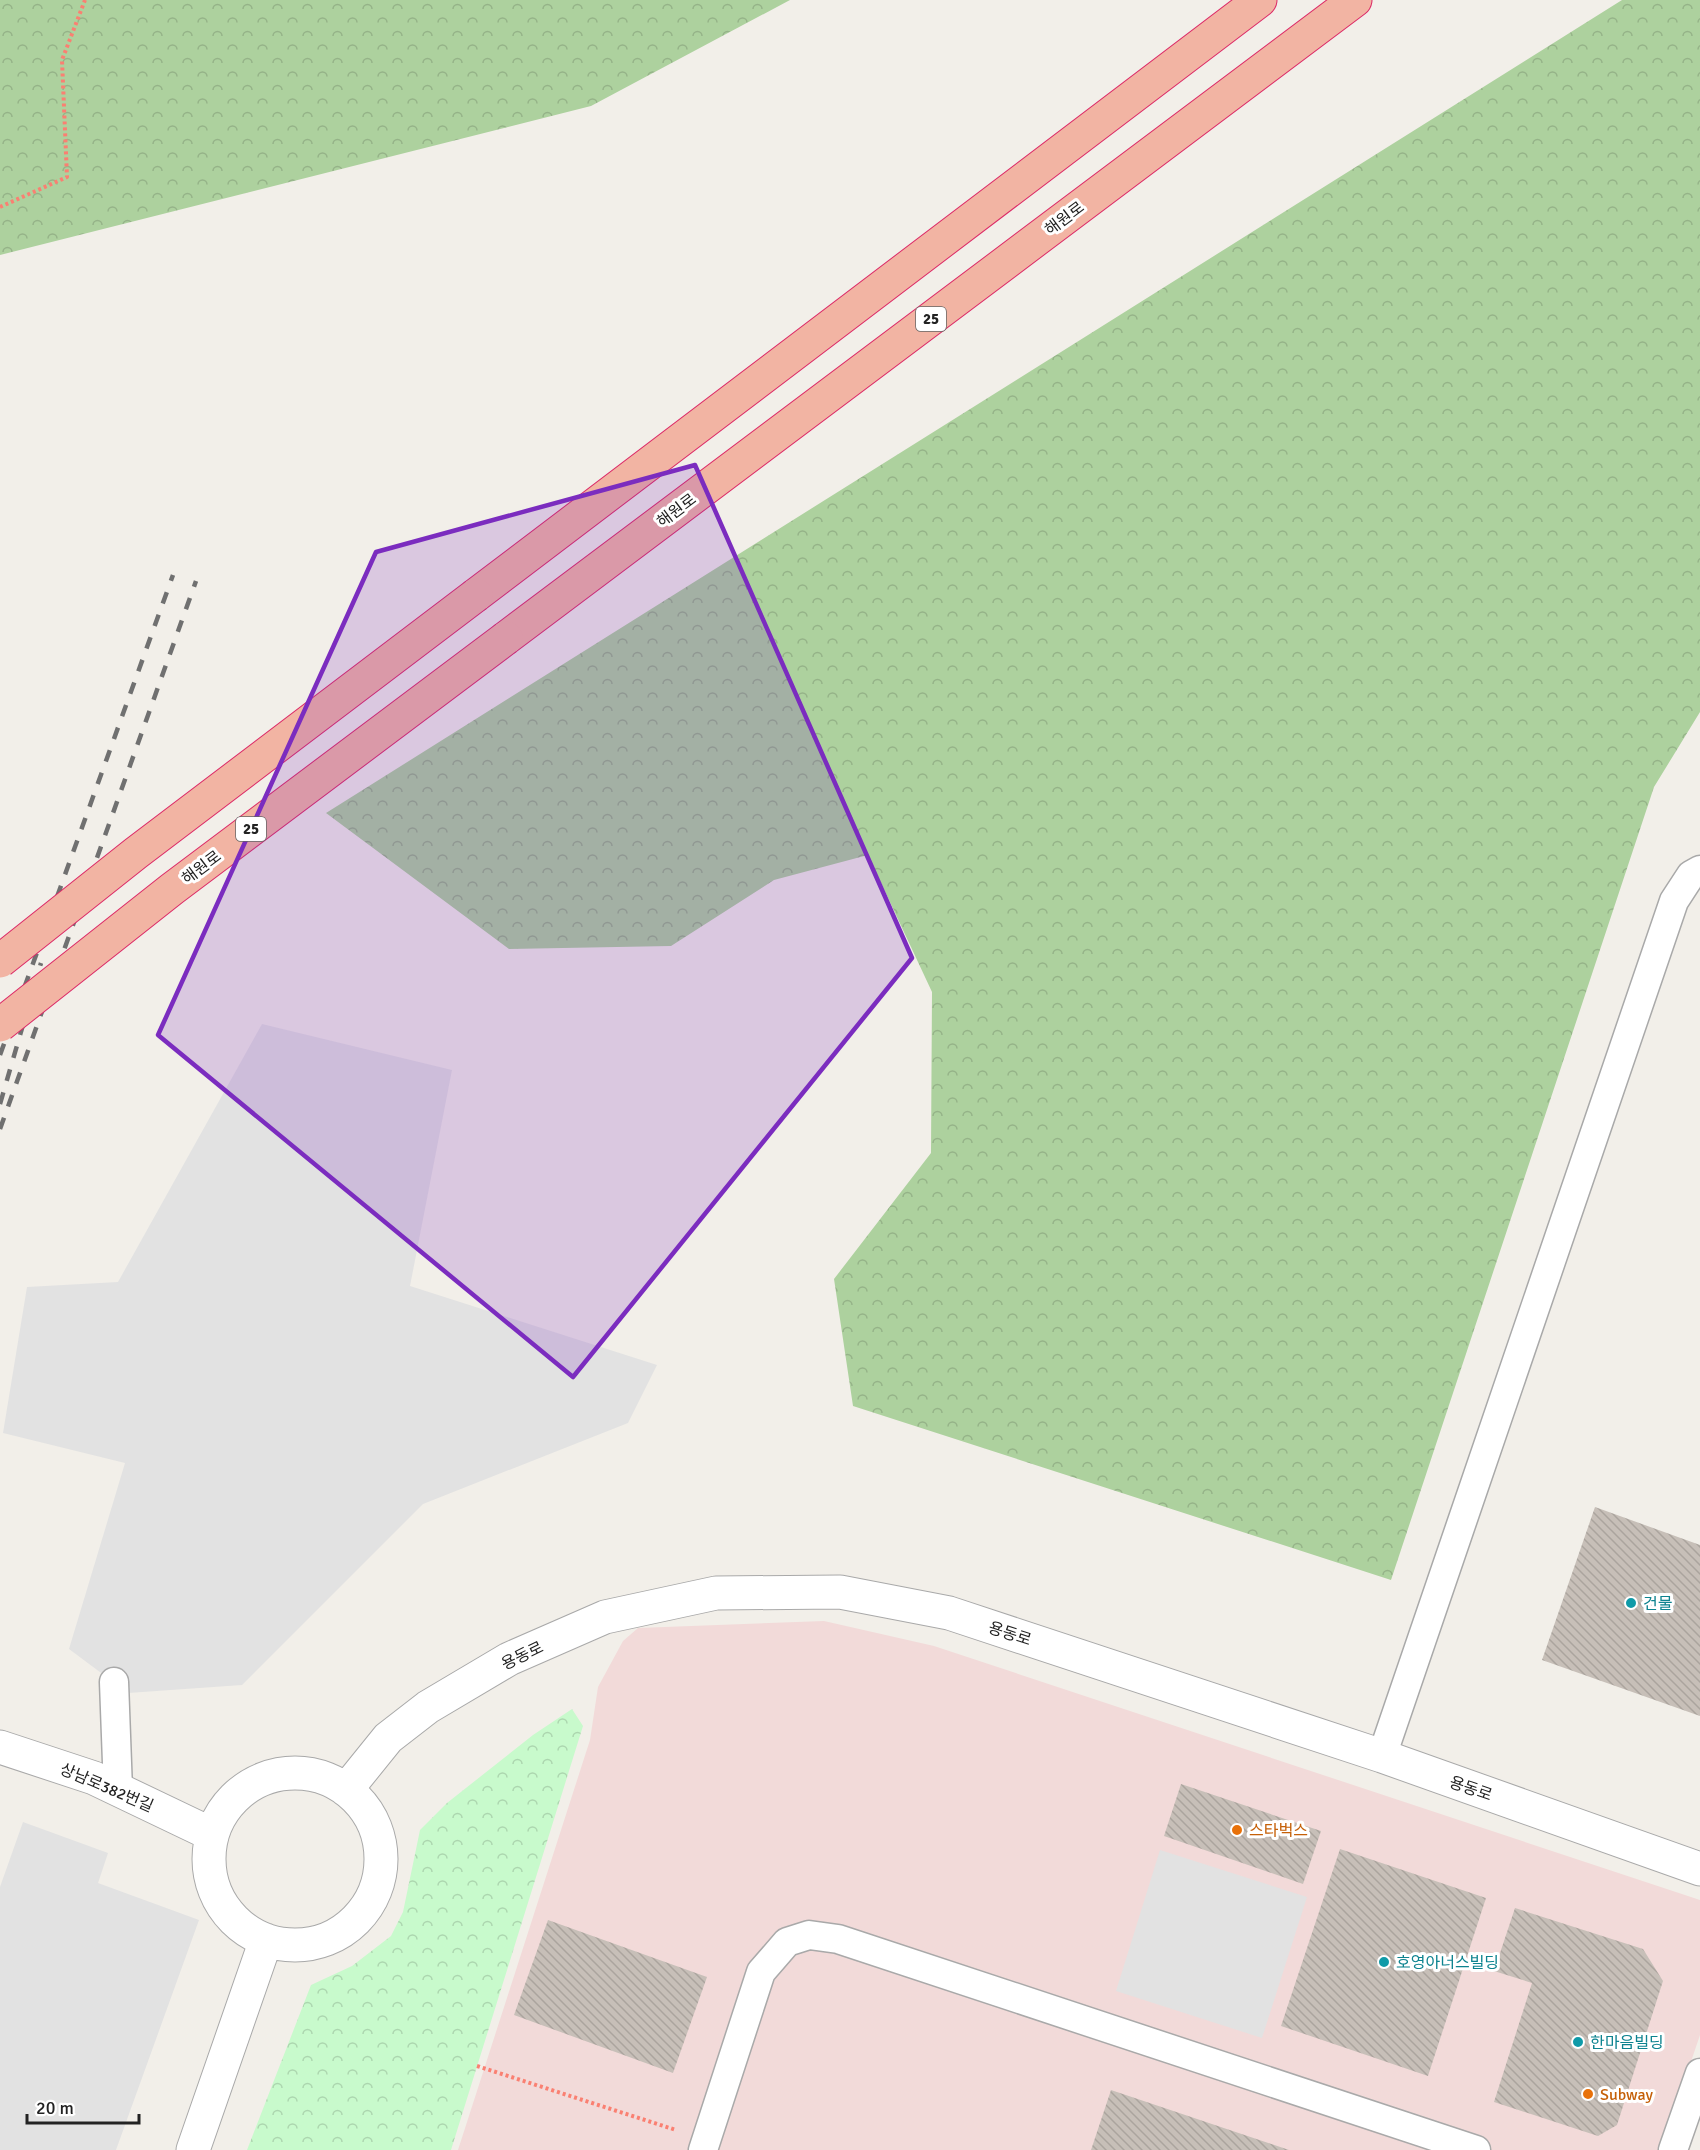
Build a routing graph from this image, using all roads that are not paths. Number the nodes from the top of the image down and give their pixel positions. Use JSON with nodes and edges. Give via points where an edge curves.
{"nodes":[{"id":1,"x":1260,"y":0,"type":"edge"},
{"id":2,"x":1355,"y":0,"type":"edge"},
{"id":3,"x":1700,"y":870,"type":"edge"},
{"id":4,"x":0,"y":961,"type":"edge"},
{"id":5,"x":0,"y":1025,"type":"edge"},
{"id":6,"x":114,"y":1682,"type":"dead end"},
{"id":7,"x":0,"y":1747,"type":"edge"},
{"id":8,"x":1382,"y":1756,"type":"junction"},
{"id":9,"x":118,"y":1790,"type":"junction"},
{"id":10,"x":346,"y":1790,"type":"junction"},
{"id":11,"x":212,"y":1834,"type":"junction"},
{"id":12,"x":1700,"y":1869,"type":"edge"},
{"id":13,"x":266,"y":1940,"type":"junction"},
{"id":14,"x":1700,"y":2073,"type":"edge"},
{"id":15,"x":704,"y":2145,"type":"edge"},
{"id":16,"x":193,"y":2150,"type":"edge"},
{"id":17,"x":1476,"y":2150,"type":"edge"},
{"id":18,"x":1673,"y":2150,"type":"edge"}],
"edges":[{"from":1,"to":4,"type":"highway","bridge":true,"via":[[136,853]]},
{"from":2,"to":5,"type":"highway","name":"해원로","number":"25","bridge":true,"via":[[172,889]]},
{"from":3,"to":8,"type":"street","via":[[1691,875],[1674,901]]},
{"from":6,"to":9,"type":"street"},
{"from":7,"to":9,"type":"street","name":"상남로382번길","via":[[94,1778]]},
{"from":8,"to":10,"type":"street","name":"용동로","via":[[949,1613],[840,1592],[716,1593],[605,1617],[508,1659],[429,1707],[388,1738]]},
{"from":8,"to":12,"type":"street","name":"용동로"},
{"from":9,"to":11,"type":"street","name":"상남로382번길"},
{"from":10,"to":11,"type":"street","via":[[330,1779],[301,1772],[272,1774],[245,1787],[225,1808]]},
{"from":10,"to":13,"type":"street","via":[[372,1819],[381,1847],[380,1877],[369,1904],[350,1926],[324,1941],[295,1945]]},
{"from":11,"to":13,"type":"street","via":[[208,1860],[213,1886],[225,1909],[243,1928]]},
{"from":13,"to":16,"type":"street"},
{"from":14,"to":18,"type":"street"},
{"from":15,"to":17,"type":"street","via":[[761,1972],[787,1942],[809,1935],[838,1939]]}]}
